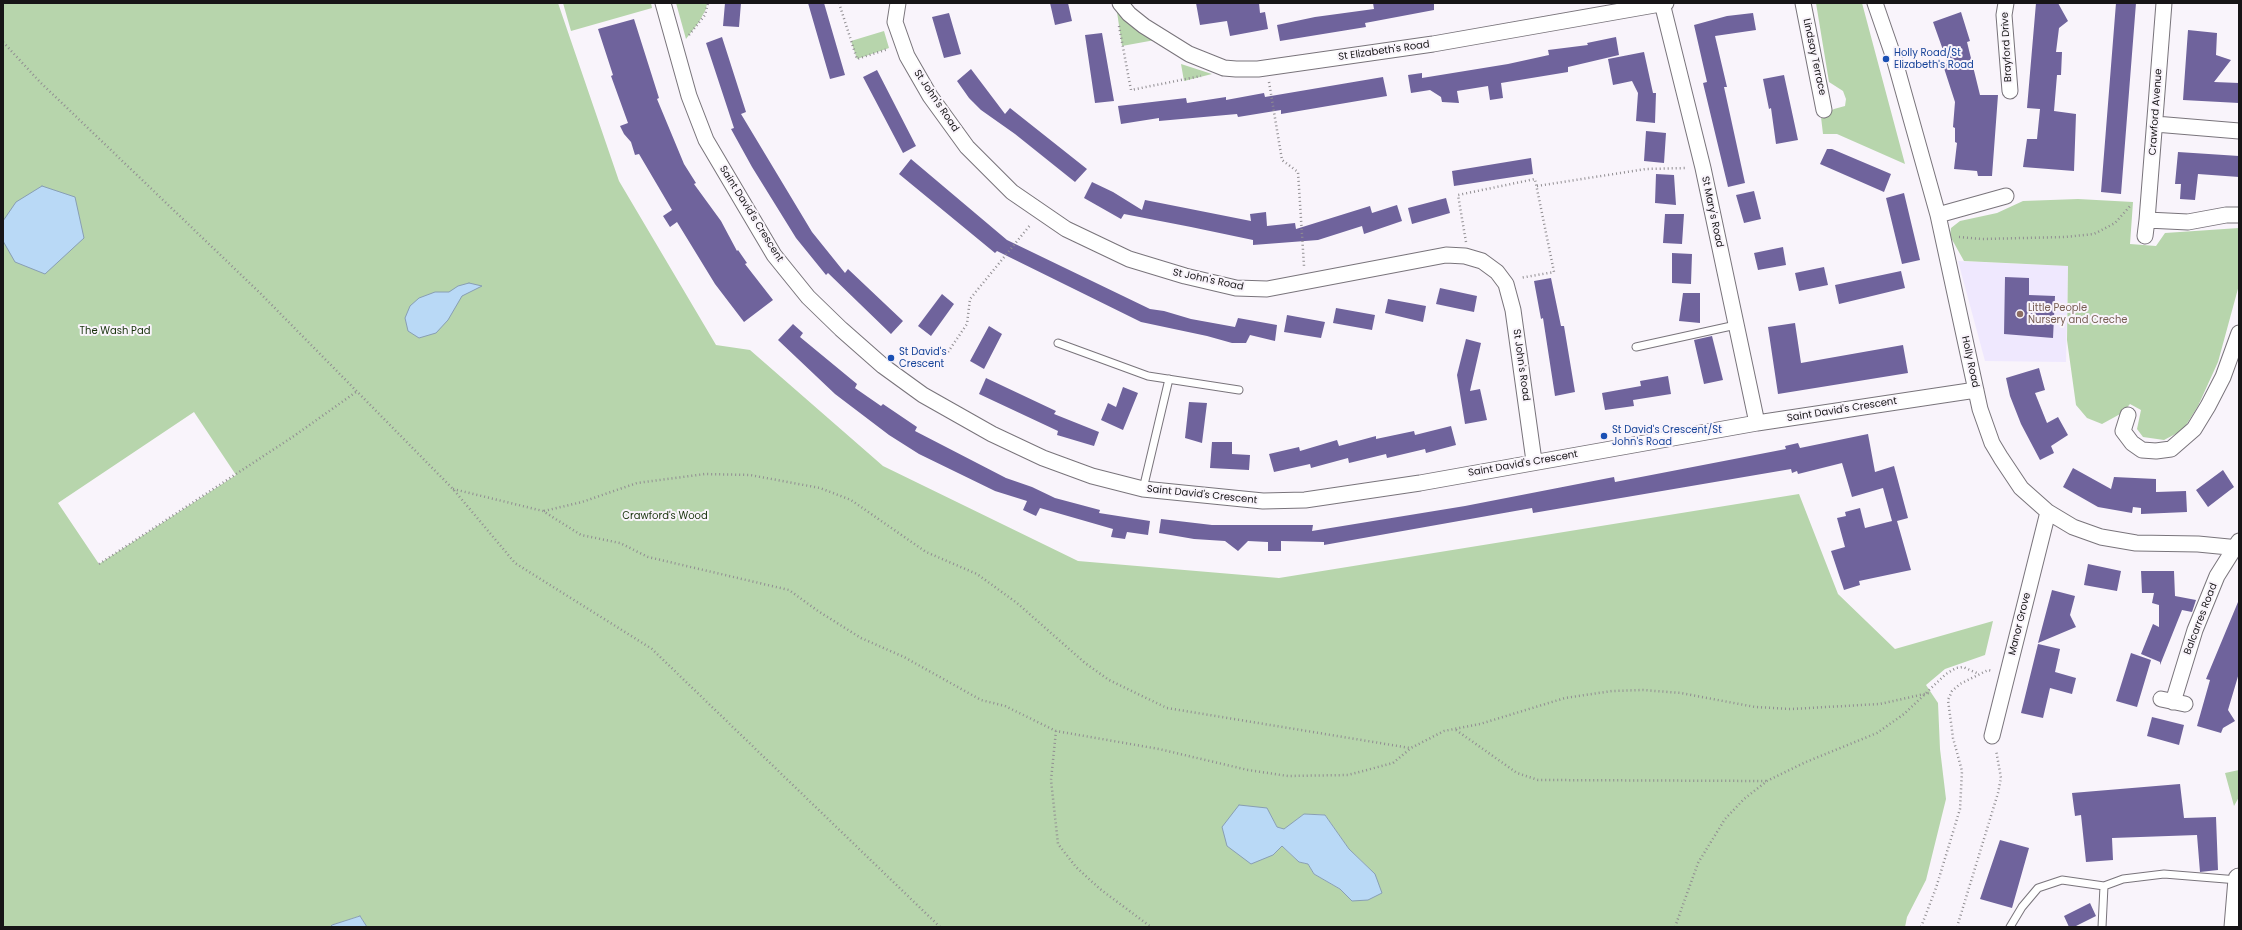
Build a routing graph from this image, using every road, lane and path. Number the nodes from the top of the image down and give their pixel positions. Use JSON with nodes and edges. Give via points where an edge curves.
{"nodes":[{"id":1,"x":663,"y":3,"type":"edge"},
{"id":2,"x":708,"y":3,"type":"edge"},
{"id":3,"x":839,"y":3,"type":"edge"},
{"id":4,"x":898,"y":3,"type":"edge"},
{"id":5,"x":1120,"y":3,"type":"edge"},
{"id":6,"x":1663,"y":3,"type":"edge"},
{"id":7,"x":1802,"y":3,"type":"edge"},
{"id":8,"x":1875,"y":3,"type":"edge"},
{"id":9,"x":2006,"y":3,"type":"edge"},
{"id":10,"x":2164,"y":3,"type":"edge"},
{"id":11,"x":1118,"y":19,"type":"dead end"},
{"id":12,"x":3,"y":42,"type":"edge"},
{"id":13,"x":903,"y":44,"type":"junction"},
{"id":14,"x":676,"y":51,"type":"junction"},
{"id":15,"x":1224,"y":68,"type":"junction"},
{"id":16,"x":1267,"y":68,"type":"junction"},
{"id":17,"x":2010,"y":91,"type":"dead end"},
{"id":18,"x":1824,"y":110,"type":"dead end"},
{"id":19,"x":2155,"y":124,"type":"junction"},
{"id":20,"x":2239,"y":131,"type":"edge"},
{"id":21,"x":1703,"y":168,"type":"junction"},
{"id":22,"x":1537,"y":186,"type":"junction"},
{"id":23,"x":2149,"y":193,"type":"junction"},
{"id":24,"x":2006,"y":196,"type":"dead end"},
{"id":25,"x":1041,"y":212,"type":"junction"},
{"id":26,"x":2239,"y":215,"type":"edge"},
{"id":27,"x":1938,"y":216,"type":"junction"},
{"id":28,"x":2147,"y":220,"type":"junction"},
{"id":29,"x":1943,"y":236,"type":"junction"},
{"id":30,"x":2145,"y":236,"type":"dead end"},
{"id":31,"x":1469,"y":257,"type":"junction"},
{"id":32,"x":1504,"y":281,"type":"junction"},
{"id":33,"x":1305,"y":282,"type":"junction"},
{"id":34,"x":1736,"y":325,"type":"junction"},
{"id":35,"x":2239,"y":333,"type":"edge"},
{"id":36,"x":1058,"y":342,"type":"dead end"},
{"id":37,"x":1636,"y":346,"type":"dead end"},
{"id":38,"x":948,"y":352,"type":"dead end"},
{"id":39,"x":1169,"y":379,"type":"junction"},
{"id":40,"x":1239,"y":390,"type":"dead end"},
{"id":41,"x":1976,"y":390,"type":"junction"},
{"id":42,"x":356,"y":392,"type":"junction"},
{"id":43,"x":2128,"y":415,"type":"dead end"},
{"id":44,"x":1757,"y":423,"type":"junction"},
{"id":45,"x":1534,"y":462,"type":"junction"},
{"id":46,"x":453,"y":489,"type":"junction"},
{"id":47,"x":1143,"y":489,"type":"junction"},
{"id":48,"x":543,"y":511,"type":"junction"},
{"id":49,"x":2048,"y":512,"type":"junction"},
{"id":50,"x":2237,"y":546,"type":"edge"},
{"id":51,"x":99,"y":564,"type":"dead end"},
{"id":52,"x":2007,"y":673,"type":"junction"},
{"id":53,"x":1979,"y":674,"type":"junction"},
{"id":54,"x":1929,"y":693,"type":"junction"},
{"id":55,"x":2173,"y":701,"type":"dead end"},
{"id":56,"x":1455,"y":730,"type":"junction"},
{"id":57,"x":1056,"y":731,"type":"junction"},
{"id":58,"x":1992,"y":736,"type":"joint"},
{"id":59,"x":1411,"y":748,"type":"junction"},
{"id":60,"x":1767,"y":781,"type":"junction"},
{"id":61,"x":2239,"y":880,"type":"edge"},
{"id":62,"x":2104,"y":886,"type":"junction"},
{"id":63,"x":940,"y":927,"type":"edge"},
{"id":64,"x":1151,"y":927,"type":"edge"},
{"id":65,"x":1674,"y":927,"type":"edge"},
{"id":66,"x":1921,"y":927,"type":"edge"},
{"id":67,"x":1957,"y":927,"type":"edge"},
{"id":68,"x":2010,"y":927,"type":"edge"},
{"id":69,"x":2102,"y":927,"type":"edge"},
{"id":70,"x":2235,"y":927,"type":"edge"}],
"edges":[{"from":1,"to":14,"type":"street","name":"Saint David's Crescent"},
{"from":2,"to":14,"type":"path","via":[[705,16]]},
{"from":3,"to":13,"type":"path","via":[[857,59]]},
{"from":4,"to":13,"type":"street","name":"St John's Road","via":[[895,22]]},
{"from":5,"to":15,"type":"street","name":"St Elizabeth's Road","via":[[1129,14],[1166,41],[1189,54]]},
{"from":6,"to":16,"type":"street","name":"St Elizabeth's Road","via":[[1433,44]]},
{"from":6,"to":21,"type":"street","name":"St Mary's Road"},
{"from":7,"to":18,"type":"street","name":"Lindsay Terrace"},
{"from":8,"to":27,"type":"street","name":"Holly Road","via":[[1894,58]]},
{"from":9,"to":17,"type":"street","name":"Brayford Drive","via":[[2004,16]]},
{"from":10,"to":19,"type":"street","name":"Crawford Avenue"},
{"from":11,"to":15,"type":"path","via":[[1131,90],[1212,74]]},
{"from":12,"to":42,"type":"path","via":[[40,82],[260,293]]},
{"from":13,"to":25,"type":"street","name":"St John's Road","via":[[906,56],[930,96],[966,146],[1012,192]]},
{"from":14,"to":47,"type":"street","name":"Saint David's Crescent","via":[[689,96],[706,140],[742,203],[774,255],[808,297],[841,329],[883,366],[923,395],[992,434],[1085,474]]},
{"from":15,"to":16,"type":"street","name":"St Elizabeth's Road"},
{"from":16,"to":33,"type":"path","via":[[1282,160],[1298,172]]},
{"from":19,"to":20,"type":"street"},
{"from":19,"to":23,"type":"street","name":"Crawford Avenue"},
{"from":21,"to":22,"type":"path","via":[[1646,169]]},
{"from":21,"to":34,"type":"street","name":"St Mary's Road"},
{"from":22,"to":31,"type":"path","via":[[1536,180],[1458,195]]},
{"from":22,"to":32,"type":"path","via":[[1554,272]]},
{"from":23,"to":28,"type":"street","name":"Crawford Avenue"},
{"from":23,"to":29,"type":"path","via":[[2133,202],[2115,223],[2094,234],[1982,239]]},
{"from":24,"to":27,"type":"street"},
{"from":25,"to":33,"type":"street","name":"St John's Road","via":[[1066,229],[1129,259],[1185,276],[1244,288],[1267,289]]},
{"from":25,"to":38,"type":"path","via":[[970,300],[967,324]]},
{"from":26,"to":28,"type":"street","via":[[2188,222]]},
{"from":27,"to":29,"type":"street","name":"Holly Road"},
{"from":28,"to":30,"type":"street","name":"Crawford Avenue"},
{"from":29,"to":41,"type":"street","name":"Holly Road"},
{"from":31,"to":32,"type":"street","name":"St John's Road","via":[[1482,260]]},
{"from":31,"to":33,"type":"street","name":"St John's Road","via":[[1446,255]]},
{"from":32,"to":45,"type":"street","name":"St John's Road","via":[[1513,310]]},
{"from":34,"to":37,"type":"lane"},
{"from":34,"to":44,"type":"street","name":"St Mary's Road"},
{"from":35,"to":43,"type":"street","via":[[2223,377],[2208,406],[2194,429],[2171,448],[2142,450],[2132,443],[2117,429]]},
{"from":36,"to":39,"type":"lane","via":[[1148,376]]},
{"from":39,"to":40,"type":"lane"},
{"from":39,"to":47,"type":"lane"},
{"from":41,"to":44,"type":"street","name":"Saint David's Crescent"},
{"from":41,"to":49,"type":"street","name":"Holly Road","via":[[1992,443],[2021,488]]},
{"from":42,"to":46,"type":"path"},
{"from":42,"to":51,"type":"path","via":[[294,436]]},
{"from":44,"to":45,"type":"street","name":"Saint David's Crescent"},
{"from":45,"to":47,"type":"street","name":"Saint David's Crescent","via":[[1304,500],[1262,501]]},
{"from":46,"to":48,"type":"path"},
{"from":46,"to":63,"type":"path","via":[[515,563],[652,649]]},
{"from":48,"to":57,"type":"path","via":[[581,535],[620,543],[648,557],[789,590],[861,638],[909,660],[981,700],[1005,706]]},
{"from":48,"to":59,"type":"path","via":[[582,502],[637,483],[705,474],[750,474],[820,488],[851,500],[926,552],[977,574],[1018,603],[1103,676],[1167,708]]},
{"from":49,"to":50,"type":"street","name":"Holly Road","via":[[2073,527],[2101,537],[2136,543]]},
{"from":49,"to":52,"type":"street","name":"Manor Grove"},
{"from":50,"to":55,"type":"street","name":"Balcarres Road","via":[[2217,576],[2195,630]]},
{"from":52,"to":53,"type":"path","via":[[1988,670]]},
{"from":52,"to":58,"type":"street","name":"Manor Grove"},
{"from":53,"to":54,"type":"path","via":[[1956,668],[1946,674]]},
{"from":53,"to":66,"type":"path","via":[[1960,684],[1952,691],[1948,700],[1962,772],[1960,809],[1936,888]]},
{"from":54,"to":56,"type":"path","via":[[1880,704],[1791,709],[1754,707],[1681,692],[1612,691],[1565,698]]},
{"from":54,"to":60,"type":"path","via":[[1877,733]]},
{"from":56,"to":59,"type":"path","via":[[1444,731]]},
{"from":56,"to":60,"type":"path","via":[[1517,773],[1538,780]]},
{"from":57,"to":59,"type":"path","via":[[1288,776],[1348,775],[1393,763]]},
{"from":57,"to":64,"type":"path","via":[[1051,780],[1058,844],[1076,867],[1100,889]]},
{"from":58,"to":67,"type":"path","via":[[2001,778]]},
{"from":60,"to":65,"type":"path","via":[[1725,818],[1698,863]]},
{"from":61,"to":62,"type":"lane","via":[[2164,874],[2123,879]]},
{"from":61,"to":70,"type":"main road"},
{"from":62,"to":68,"type":"lane","via":[[2062,880],[2038,888]]},
{"from":62,"to":69,"type":"lane"}]}
